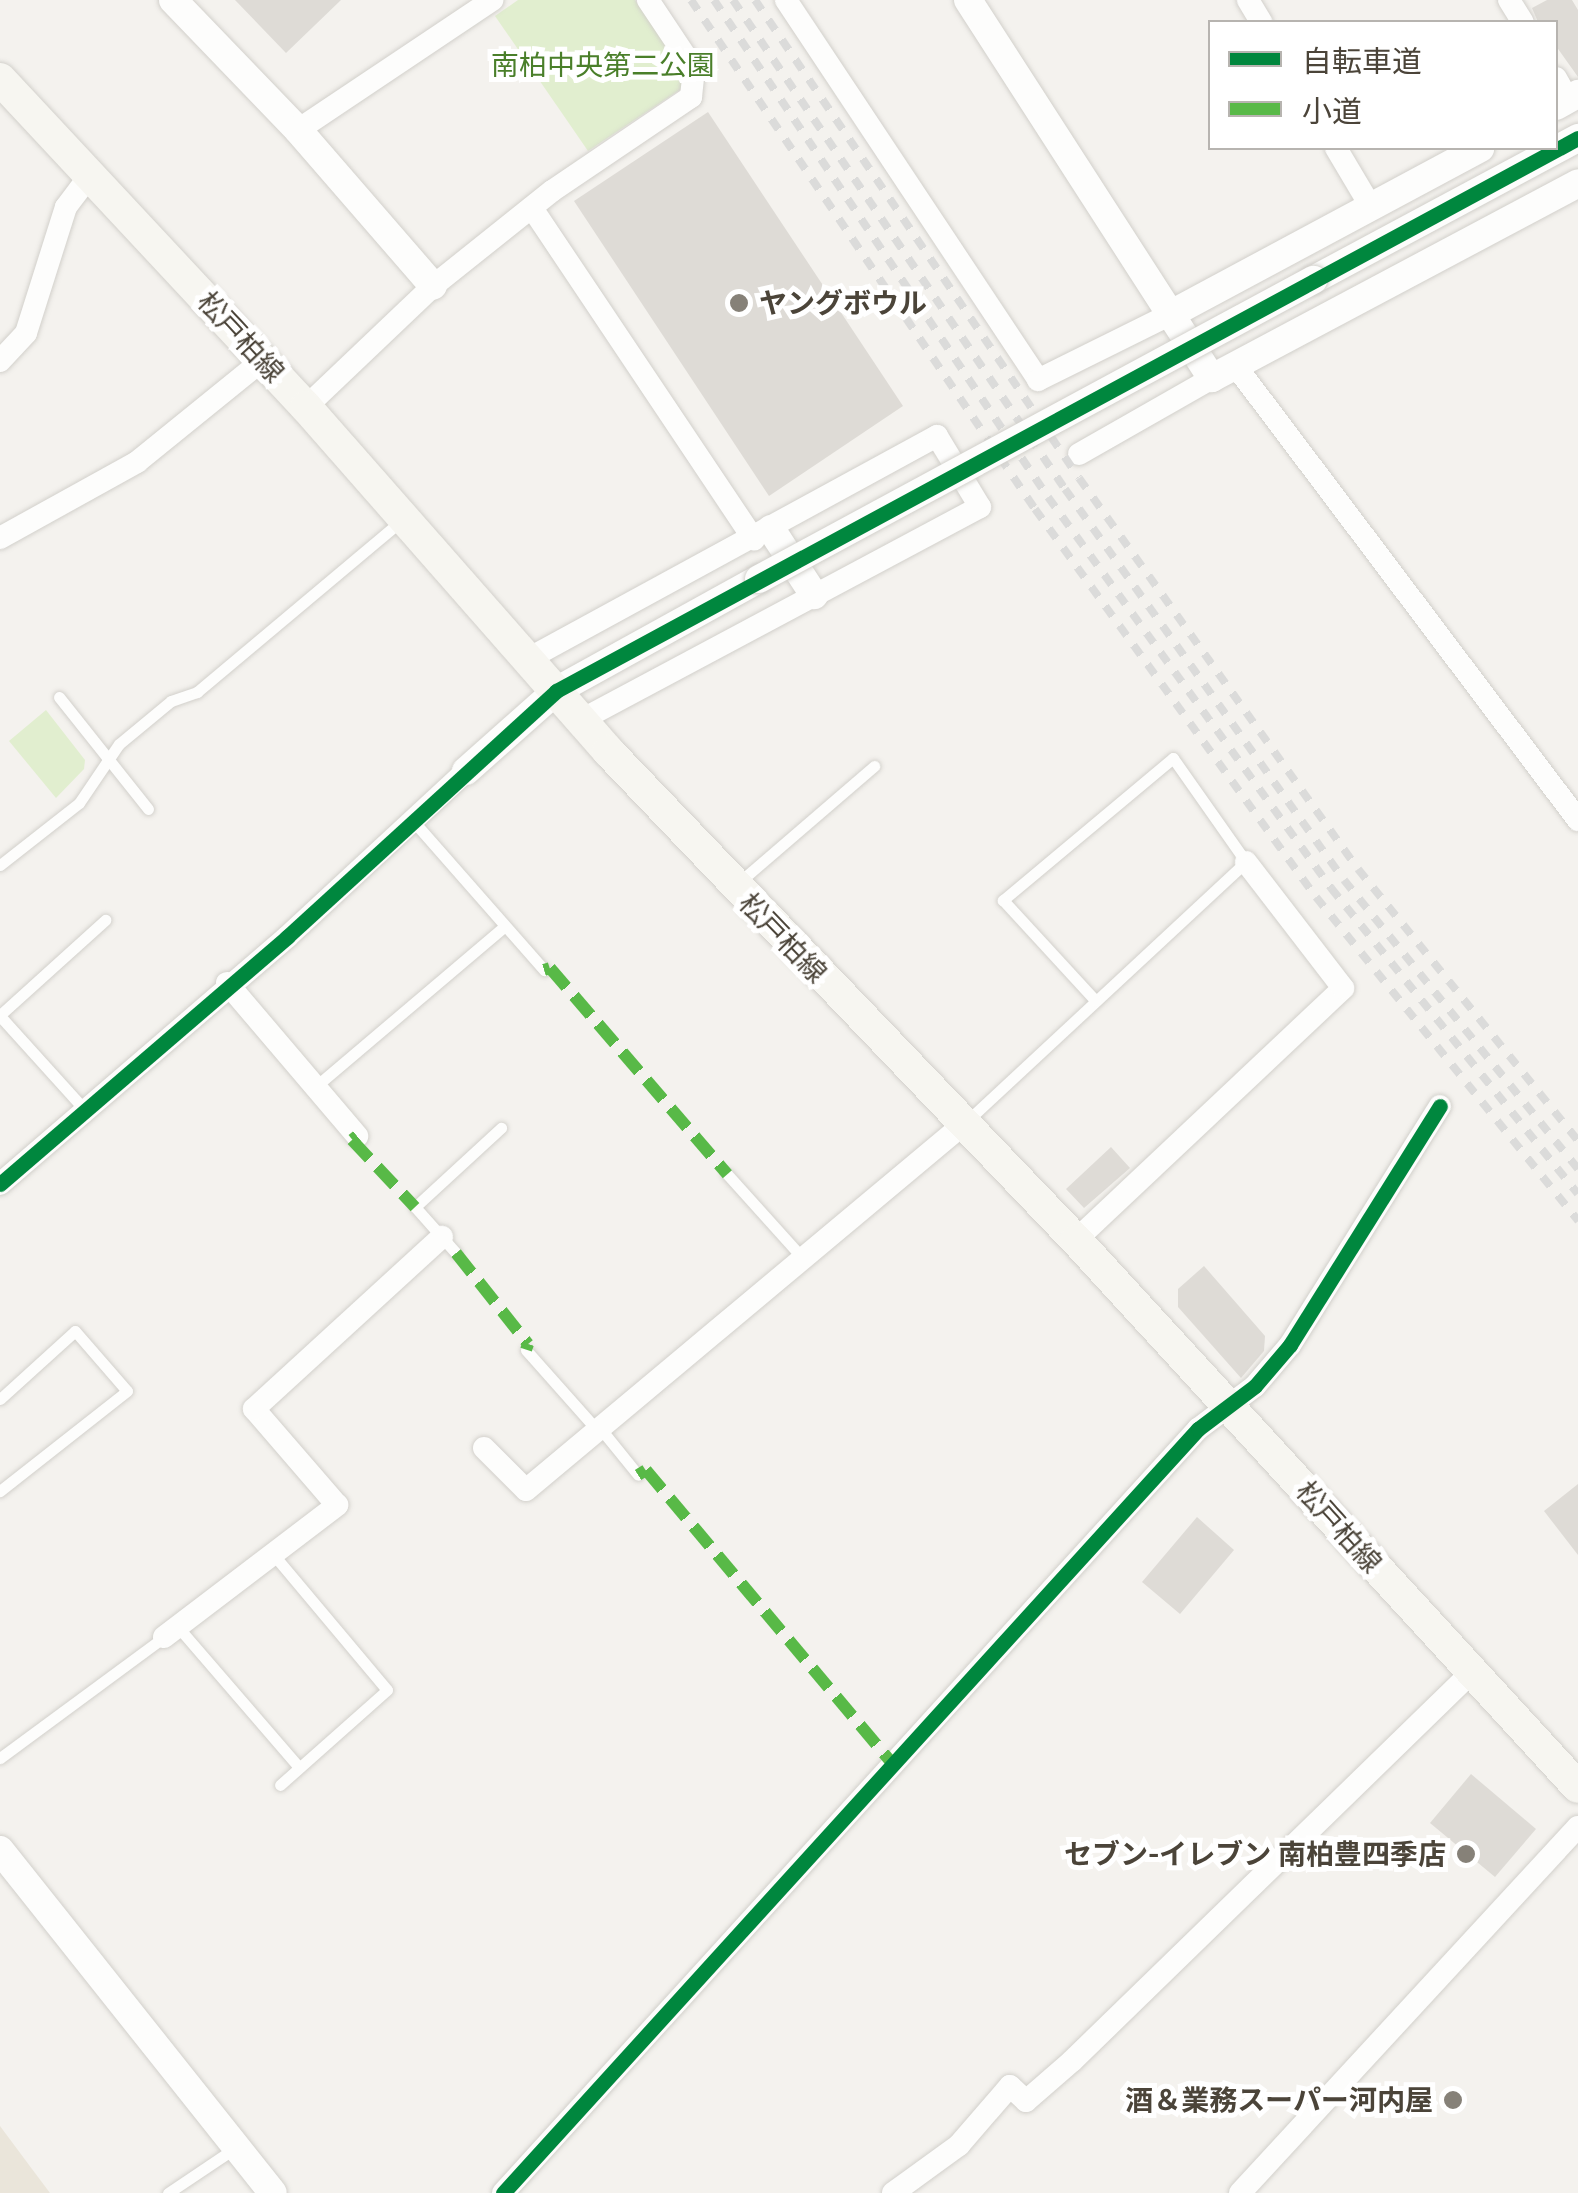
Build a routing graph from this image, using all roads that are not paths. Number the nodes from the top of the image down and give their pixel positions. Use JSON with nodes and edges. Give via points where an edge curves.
{"nodes":[{"id":1,"x":172,"y":0,"type":"edge"},
{"id":2,"x":492,"y":0,"type":"edge"},
{"id":3,"x":648,"y":0,"type":"edge"},
{"id":4,"x":786,"y":0,"type":"edge"},
{"id":5,"x":968,"y":0,"type":"edge"},
{"id":6,"x":0,"y":79,"type":"edge"},
{"id":7,"x":298,"y":130,"type":"junction"},
{"id":8,"x":1337,"y":150,"type":"edge"},
{"id":9,"x":1476,"y":150,"type":"edge"},
{"id":10,"x":1556,"y":150,"type":"edge"},
{"id":11,"x":90,"y":176,"type":"junction"},
{"id":12,"x":1578,"y":183,"type":"edge"},
{"id":13,"x":1371,"y":207,"type":"junction"},
{"id":14,"x":532,"y":208,"type":"junction"},
{"id":15,"x":433,"y":286,"type":"junction"},
{"id":16,"x":1171,"y":314,"type":"junction"},
{"id":17,"x":263,"y":360,"type":"junction"},
{"id":18,"x":0,"y":361,"type":"edge"},
{"id":19,"x":1223,"y":372,"type":"junction"},
{"id":20,"x":306,"y":406,"type":"junction"},
{"id":21,"x":1078,"y":454,"type":"dead end"},
{"id":22,"x":404,"y":519,"type":"junction"},
{"id":23,"x":763,"y":534,"type":"junction"},
{"id":24,"x":0,"y":538,"type":"edge"},
{"id":25,"x":814,"y":596,"type":"junction"},
{"id":26,"x":528,"y":660,"type":"junction"},
{"id":27,"x":556,"y":692,"type":"junction"},
{"id":28,"x":59,"y":697,"type":"dead end"},
{"id":29,"x":581,"y":720,"type":"junction"},
{"id":30,"x":110,"y":764,"type":"junction"},
{"id":31,"x":874,"y":766,"type":"dead end"},
{"id":32,"x":466,"y":771,"type":"joint"},
{"id":33,"x":148,"y":809,"type":"dead end"},
{"id":34,"x":1578,"y":820,"type":"edge"},
{"id":35,"x":414,"y":823,"type":"junction"},
{"id":36,"x":1246,"y":862,"type":"junction"},
{"id":37,"x":0,"y":865,"type":"edge"},
{"id":38,"x":734,"y":887,"type":"junction"},
{"id":39,"x":104,"y":920,"type":"dead end"},
{"id":40,"x":505,"y":926,"type":"junction"},
{"id":41,"x":544,"y":970,"type":"dead end"},
{"id":42,"x":227,"y":983,"type":"junction"},
{"id":43,"x":1095,"y":1000,"type":"junction"},
{"id":44,"x":0,"y":1016,"type":"edge"},
{"id":45,"x":315,"y":1086,"type":"junction"},
{"id":46,"x":1440,"y":1106,"type":"dead end"},
{"id":47,"x":84,"y":1109,"type":"junction"},
{"id":48,"x":965,"y":1123,"type":"junction"},
{"id":49,"x":501,"y":1128,"type":"dead end"},
{"id":50,"x":357,"y":1136,"type":"dead end"},
{"id":51,"x":727,"y":1174,"type":"dead end"},
{"id":52,"x":0,"y":1184,"type":"edge"},
{"id":53,"x":1076,"y":1240,"type":"junction"},
{"id":54,"x":449,"y":1245,"type":"joint"},
{"id":55,"x":800,"y":1256,"type":"junction"},
{"id":56,"x":526,"y":1350,"type":"dead end"},
{"id":57,"x":0,"y":1399,"type":"edge"},
{"id":58,"x":1230,"y":1407,"type":"junction"},
{"id":59,"x":598,"y":1429,"type":"junction"},
{"id":60,"x":484,"y":1448,"type":"dead end"},
{"id":61,"x":638,"y":1476,"type":"dead end"},
{"id":62,"x":0,"y":1491,"type":"edge"},
{"id":63,"x":273,"y":1554,"type":"junction"},
{"id":64,"x":171,"y":1632,"type":"junction"},
{"id":65,"x":1472,"y":1672,"type":"junction"},
{"id":66,"x":0,"y":1758,"type":"edge"},
{"id":67,"x":300,"y":1767,"type":"junction"},
{"id":68,"x":280,"y":1785,"type":"dead end"},
{"id":69,"x":1578,"y":1787,"type":"edge"},
{"id":70,"x":1578,"y":1828,"type":"edge"},
{"id":71,"x":0,"y":1850,"type":"edge"},
{"id":72,"x":235,"y":2148,"type":"junction"},
{"id":73,"x":168,"y":2193,"type":"edge"},
{"id":74,"x":273,"y":2193,"type":"edge"},
{"id":75,"x":503,"y":2193,"type":"edge"},
{"id":76,"x":894,"y":2193,"type":"edge"},
{"id":77,"x":1240,"y":2193,"type":"edge"}],
"edges":[{"from":1,"to":7,"type":"street"},
{"from":2,"to":7,"type":"street"},
{"from":3,"to":14,"type":"street","via":[[694,69],[690,98]]},
{"from":4,"to":16,"type":"street","via":[[1038,380]]},
{"from":5,"to":16,"type":"street"},
{"from":6,"to":11,"type":"main road","name":"松戸柏線"},
{"from":7,"to":15,"type":"street"},
{"from":8,"to":13,"type":"street"},
{"from":9,"to":13,"type":"street"},
{"from":10,"to":27,"type":"street","bridge":true},
{"from":11,"to":17,"type":"main road","name":"松戸柏線"},
{"from":11,"to":18,"type":"street","via":[[66,207],[26,333]]},
{"from":12,"to":19,"type":"street"},
{"from":13,"to":16,"type":"street"},
{"from":14,"to":15,"type":"street"},
{"from":14,"to":23,"type":"street"},
{"from":15,"to":20,"type":"street"},
{"from":16,"to":19,"type":"street"},
{"from":17,"to":20,"type":"main road","name":"松戸柏線"},
{"from":17,"to":24,"type":"street","via":[[137,462]]},
{"from":19,"to":21,"type":"street"},
{"from":19,"to":34,"type":"street"},
{"from":20,"to":22,"type":"main road","name":"松戸柏線"},
{"from":22,"to":26,"type":"main road","name":"松戸柏線"},
{"from":22,"to":30,"type":"lane","via":[[197,692],[171,702],[119,744]]},
{"from":23,"to":25,"type":"street"},
{"from":23,"to":25,"type":"street","via":[[936,436],[980,507]]},
{"from":23,"to":26,"type":"street"},
{"from":25,"to":29,"type":"street"},
{"from":26,"to":27,"type":"main road","name":"松戸柏線"},
{"from":27,"to":29,"type":"main road","name":"松戸柏線"},
{"from":27,"to":32,"type":"street"},
{"from":28,"to":30,"type":"lane"},
{"from":29,"to":38,"type":"main road","name":"松戸柏線"},
{"from":30,"to":33,"type":"lane"},
{"from":30,"to":37,"type":"lane","via":[[79,803]]},
{"from":31,"to":38,"type":"lane"},
{"from":32,"to":35,"type":"street"},
{"from":35,"to":40,"type":"lane"},
{"from":35,"to":42,"type":"street"},
{"from":36,"to":43,"type":"lane"},
{"from":36,"to":43,"type":"lane","via":[[1173,758],[1003,900]]},
{"from":36,"to":53,"type":"street","via":[[1343,988]]},
{"from":38,"to":48,"type":"main road","name":"松戸柏線"},
{"from":39,"to":44,"type":"lane"},
{"from":40,"to":41,"type":"lane"},
{"from":40,"to":45,"type":"lane"},
{"from":42,"to":45,"type":"street"},
{"from":42,"to":47,"type":"street"},
{"from":43,"to":48,"type":"lane"},
{"from":44,"to":47,"type":"lane"},
{"from":45,"to":50,"type":"street"},
{"from":46,"to":58,"type":"street","via":[[1290,1345]]},
{"from":47,"to":52,"type":"street"},
{"from":48,"to":53,"type":"main road","name":"松戸柏線"},
{"from":48,"to":55,"type":"street"},
{"from":49,"to":54,"type":"lane","via":[[414,1207]]},
{"from":51,"to":55,"type":"lane"},
{"from":53,"to":58,"type":"main road","name":"松戸柏線"},
{"from":54,"to":63,"type":"street","via":[[254,1409],[337,1505]]},
{"from":55,"to":59,"type":"street"},
{"from":56,"to":59,"type":"lane"},
{"from":57,"to":62,"type":"lane","via":[[75,1330],[127,1391]]},
{"from":58,"to":65,"type":"main road","name":"松戸柏線"},
{"from":58,"to":75,"type":"street","via":[[1198,1429]]},
{"from":59,"to":60,"type":"street","via":[[526,1490]]},
{"from":59,"to":61,"type":"lane"},
{"from":63,"to":64,"type":"street"},
{"from":63,"to":67,"type":"lane","via":[[386,1690]]},
{"from":64,"to":66,"type":"lane"},
{"from":64,"to":67,"type":"lane"},
{"from":65,"to":69,"type":"main road","name":"松戸柏線"},
{"from":65,"to":76,"type":"street","via":[[1072,2061],[1026,2101],[1010,2086],[959,2145]]},
{"from":67,"to":68,"type":"lane"},
{"from":70,"to":77,"type":"street"},
{"from":71,"to":72,"type":"street"},
{"from":72,"to":73,"type":"lane"},
{"from":72,"to":74,"type":"street"}]}
